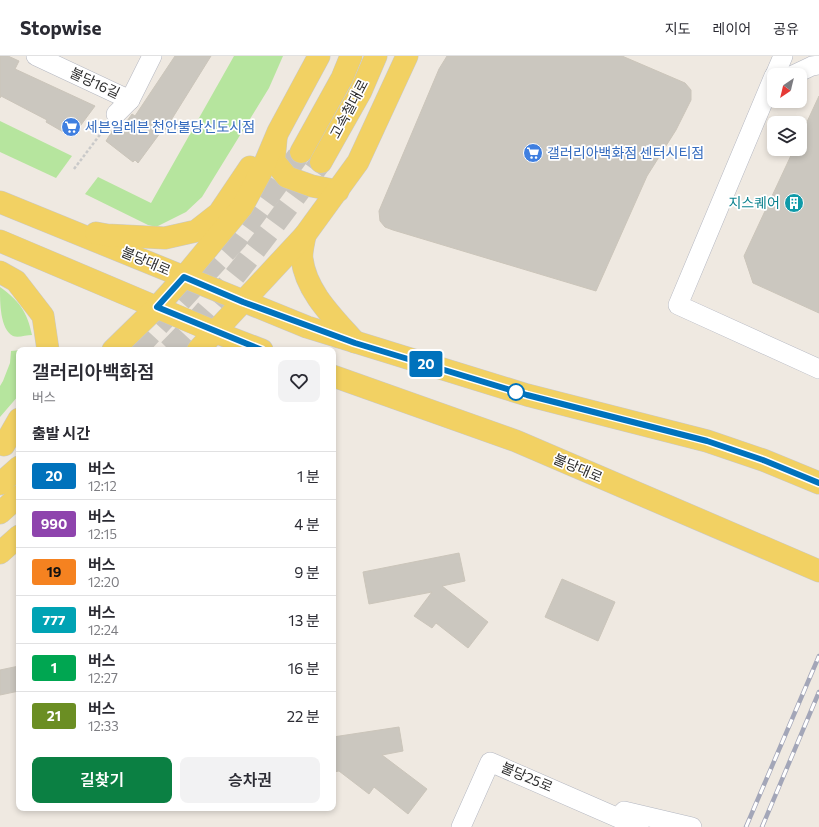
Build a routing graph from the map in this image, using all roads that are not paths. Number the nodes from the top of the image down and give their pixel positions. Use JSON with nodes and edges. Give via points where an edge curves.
{"nodes":[{"id":1,"x":36,"y":56,"type":"edge"},
{"id":2,"x":152,"y":56,"type":"edge"},
{"id":3,"x":319,"y":56,"type":"edge"},
{"id":4,"x":351,"y":56,"type":"edge"},
{"id":5,"x":376,"y":56,"type":"edge"},
{"id":6,"x":406,"y":56,"type":"edge"},
{"id":7,"x":783,"y":56,"type":"edge"},
{"id":8,"x":819,"y":66,"type":"edge"},
{"id":9,"x":778,"y":68,"type":"edge"},
{"id":10,"x":807,"y":68,"type":"edge"},
{"id":11,"x":767,"y":94,"type":"edge"},
{"id":12,"x":130,"y":100,"type":"junction"},
{"id":13,"x":116,"y":114,"type":"road end"},
{"id":14,"x":278,"y":132,"type":"junction"},
{"id":15,"x":300,"y":152,"type":"tunnel mouth"},
{"id":16,"x":320,"y":162,"type":"tunnel mouth"},
{"id":17,"x":338,"y":191,"type":"junction"},
{"id":18,"x":0,"y":202,"type":"edge"},
{"id":19,"x":44,"y":221,"type":"junction"},
{"id":20,"x":305,"y":235,"type":"junction"},
{"id":21,"x":0,"y":241,"type":"edge"},
{"id":22,"x":0,"y":272,"type":"edge"},
{"id":23,"x":184,"y":277,"type":"junction"},
{"id":24,"x":243,"y":302,"type":"junction"},
{"id":25,"x":157,"y":307,"type":"junction"},
{"id":26,"x":215,"y":332,"type":"junction"},
{"id":27,"x":355,"y":343,"type":"junction"},
{"id":28,"x":48,"y":347,"type":"edge"},
{"id":29,"x":116,"y":347,"type":"edge"},
{"id":30,"x":201,"y":347,"type":"edge"},
{"id":31,"x":254,"y":347,"type":"edge"},
{"id":32,"x":819,"y":369,"type":"edge"},
{"id":33,"x":336,"y":377,"type":"edge"},
{"id":34,"x":16,"y":425,"type":"edge"},
{"id":35,"x":8,"y":442,"type":"edge"},
{"id":36,"x":16,"y":470,"type":"edge"},
{"id":37,"x":819,"y":483,"type":"edge"},
{"id":38,"x":0,"y":484,"type":"edge"},
{"id":39,"x":16,"y":499,"type":"edge"},
{"id":40,"x":0,"y":513,"type":"edge"},
{"id":41,"x":16,"y":539,"type":"edge"},
{"id":42,"x":0,"y":553,"type":"edge"},
{"id":43,"x":819,"y":571,"type":"edge"},
{"id":44,"x":585,"y":802,"type":"junction"},
{"id":45,"x":461,"y":827,"type":"edge"},
{"id":46,"x":614,"y":827,"type":"edge"},
{"id":47,"x":639,"y":827,"type":"edge"},
{"id":48,"x":692,"y":827,"type":"edge"}],
"edges":[{"from":1,"to":12,"type":"street","name":"불당16길"},
{"from":2,"to":12,"type":"street","name":"불당16길"},
{"from":3,"to":14,"type":"main road"},
{"from":4,"to":15,"type":"main road","name":"고속철대로","via":[[342,78]]},
{"from":5,"to":16,"type":"main road","name":"고속철대로","via":[[361,91]]},
{"from":6,"to":17,"type":"main road","via":[[358,162]]},
{"from":7,"to":9,"type":"street"},
{"from":8,"to":10,"type":"street"},
{"from":11,"to":32,"type":"street","via":[[678,305]]},
{"from":12,"to":13,"type":"street"},
{"from":14,"to":17,"type":"main road","via":[[274,161],[287,177],[312,186]]},
{"from":14,"to":19,"type":"main road","via":[[219,213],[196,231],[165,238],[107,235]]},
{"from":14,"to":23,"type":"main road","via":[[262,170],[242,207]]},
{"from":17,"to":20,"type":"main road"},
{"from":18,"to":19,"type":"main road","name":"불당대로"},
{"from":19,"to":23,"type":"main road","name":"불당대로"},
{"from":20,"to":24,"type":"main road"},
{"from":20,"to":27,"type":"main road","via":[[302,258],[310,284],[330,314]]},
{"from":21,"to":25,"type":"main road"},
{"from":22,"to":28,"type":"main road","via":[[16,281],[43,316]]},
{"from":23,"to":24,"type":"main road","name":"불당대로"},
{"from":23,"to":25,"type":"main road"},
{"from":24,"to":26,"type":"main road"},
{"from":24,"to":27,"type":"main road","name":"불당대로"},
{"from":25,"to":26,"type":"main road"},
{"from":25,"to":29,"type":"main road"},
{"from":26,"to":30,"type":"main road"},
{"from":26,"to":31,"type":"main road"},
{"from":27,"to":37,"type":"main road","name":"불당대로","via":[[527,395],[707,441]]},
{"from":33,"to":43,"type":"main road","name":"불당대로","via":[[508,438]]},
{"from":34,"to":35,"type":"main road"},
{"from":36,"to":38,"type":"main road"},
{"from":39,"to":40,"type":"main road"},
{"from":41,"to":42,"type":"main road"},
{"from":44,"to":45,"type":"street","name":"불당25로","via":[[490,762]]},
{"from":44,"to":46,"type":"street"},
{"from":44,"to":47,"type":"street"},
{"from":44,"to":48,"type":"street"}]}
